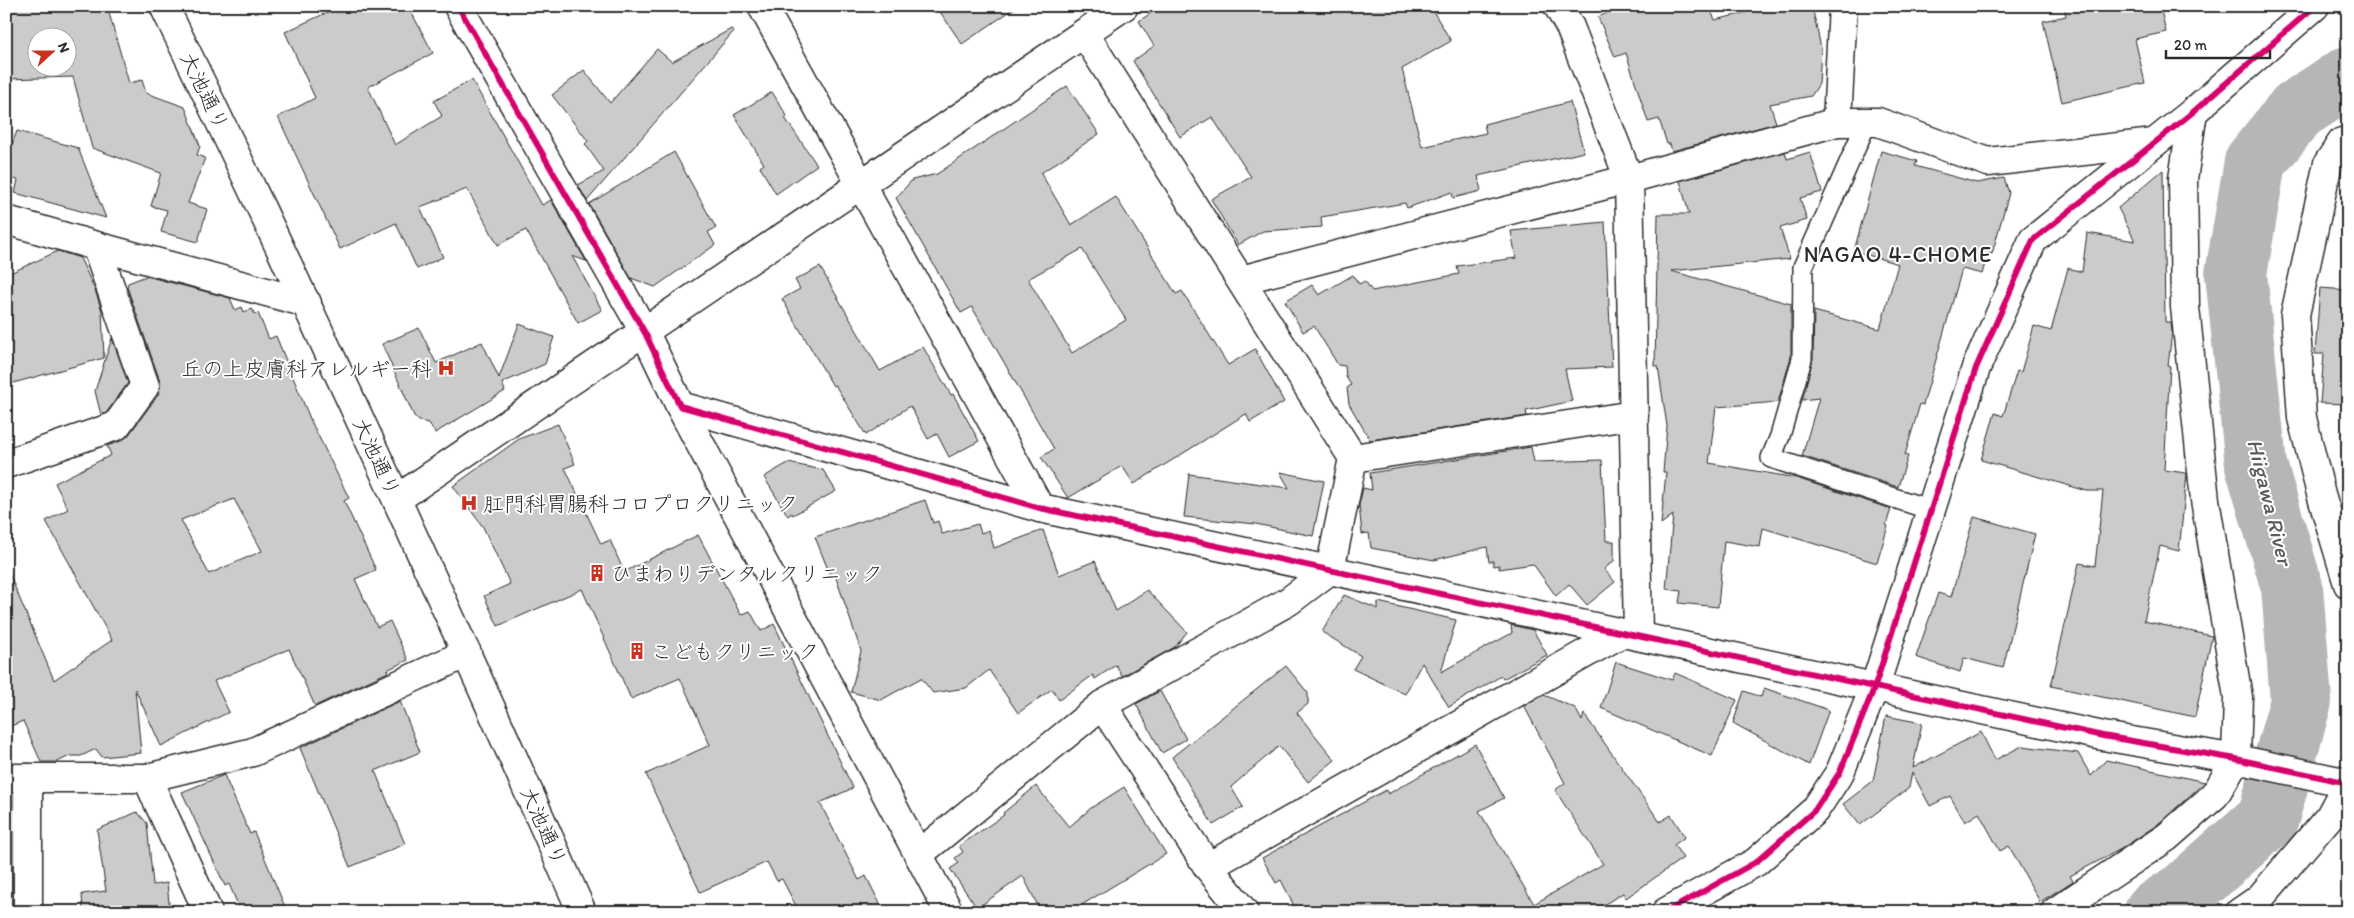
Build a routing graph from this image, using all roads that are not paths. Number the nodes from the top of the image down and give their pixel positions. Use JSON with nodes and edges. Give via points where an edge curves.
{"nodes":[{"id":1,"x":164,"y":6,"type":"edge"},
{"id":2,"x":458,"y":6,"type":"edge"},
{"id":3,"x":762,"y":6,"type":"edge"},
{"id":4,"x":1124,"y":6,"type":"edge"},
{"id":5,"x":1558,"y":6,"type":"edge"},
{"id":6,"x":1842,"y":6,"type":"edge"},
{"id":7,"x":2315,"y":6,"type":"edge"},
{"id":8,"x":1084,"y":33,"type":"junction"},
{"id":9,"x":2193,"y":112,"type":"junction"},
{"id":10,"x":1837,"y":122,"type":"junction"},
{"id":11,"x":1867,"y":122,"type":"junction"},
{"id":12,"x":2345,"y":139,"type":"edge"},
{"id":13,"x":2154,"y":143,"type":"junction"},
{"id":14,"x":1629,"y":179,"type":"junction"},
{"id":15,"x":862,"y":184,"type":"junction"},
{"id":16,"x":6,"y":220,"type":"edge"},
{"id":17,"x":96,"y":246,"type":"junction"},
{"id":18,"x":1241,"y":280,"type":"junction"},
{"id":19,"x":306,"y":303,"type":"junction"},
{"id":20,"x":645,"y":333,"type":"junction"},
{"id":21,"x":680,"y":406,"type":"junction"},
{"id":22,"x":1634,"y":415,"type":"junction"},
{"id":23,"x":1354,"y":458,"type":"junction"},
{"id":24,"x":6,"y":464,"type":"edge"},
{"id":25,"x":397,"y":499,"type":"junction"},
{"id":26,"x":1040,"y":508,"type":"junction"},
{"id":27,"x":1931,"y":510,"type":"junction"},
{"id":28,"x":1330,"y":570,"type":"junction"},
{"id":29,"x":2348,"y":584,"type":"edge"},
{"id":30,"x":1629,"y":634,"type":"junction"},
{"id":31,"x":467,"y":653,"type":"junction"},
{"id":32,"x":1875,"y":686,"type":"junction"},
{"id":33,"x":1102,"y":705,"type":"junction"},
{"id":34,"x":2236,"y":760,"type":"junction"},
{"id":35,"x":17,"y":778,"type":"edge"},
{"id":36,"x":147,"y":778,"type":"junction"},
{"id":37,"x":2348,"y":783,"type":"edge"},
{"id":38,"x":919,"y":854,"type":"junction"},
{"id":39,"x":1208,"y":867,"type":"junction"},
{"id":40,"x":28,"y":912,"type":"edge"},
{"id":41,"x":208,"y":912,"type":"edge"},
{"id":42,"x":582,"y":912,"type":"edge"},
{"id":43,"x":949,"y":912,"type":"edge"},
{"id":44,"x":1244,"y":912,"type":"edge"},
{"id":45,"x":1666,"y":912,"type":"edge"},
{"id":46,"x":2055,"y":912,"type":"edge"},
{"id":47,"x":2240,"y":912,"type":"edge"}],
"edges":[{"from":1,"to":19,"type":"street","name":"大池通り"},
{"from":2,"to":20,"type":"street"},
{"from":3,"to":15,"type":"street"},
{"from":4,"to":8,"type":"street"},
{"from":5,"to":14,"type":"street","via":[[1570,27]]},
{"from":6,"to":10,"type":"street"},
{"from":7,"to":9,"type":"street"},
{"from":8,"to":15,"type":"street"},
{"from":8,"to":18,"type":"street"},
{"from":9,"to":13,"type":"street"},
{"from":9,"to":34,"type":"street","via":[[2182,179],[2185,307],[2205,500],[2238,697]]},
{"from":10,"to":11,"type":"street"},
{"from":10,"to":14,"type":"street"},
{"from":11,"to":13,"type":"street","via":[[1878,122],[1988,162]]},
{"from":11,"to":27,"type":"lane","via":[[1802,267],[1802,359],[1772,458]]},
{"from":12,"to":29,"type":"street","via":[[2328,163],[2295,315],[2302,418]]},
{"from":13,"to":27,"type":"street","via":[[2032,240],[1976,368]]},
{"from":14,"to":18,"type":"street"},
{"from":14,"to":22,"type":"street"},
{"from":15,"to":20,"type":"street"},
{"from":15,"to":26,"type":"street"},
{"from":16,"to":17,"type":"street"},
{"from":17,"to":19,"type":"street"},
{"from":17,"to":24,"type":"street","via":[[145,386],[116,426]]},
{"from":18,"to":23,"type":"street"},
{"from":19,"to":25,"type":"street","name":"大池通り"},
{"from":20,"to":21,"type":"street"},
{"from":20,"to":25,"type":"street"},
{"from":21,"to":26,"type":"street"},
{"from":21,"to":38,"type":"street"},
{"from":22,"to":23,"type":"street"},
{"from":22,"to":30,"type":"street"},
{"from":23,"to":28,"type":"street"},
{"from":25,"to":31,"type":"street","name":"大池通り"},
{"from":26,"to":28,"type":"street"},
{"from":27,"to":32,"type":"street"},
{"from":28,"to":30,"type":"street"},
{"from":28,"to":33,"type":"street","via":[[1289,601]]},
{"from":30,"to":32,"type":"street"},
{"from":30,"to":39,"type":"street"},
{"from":31,"to":36,"type":"street","via":[[253,752]]},
{"from":31,"to":42,"type":"street","name":"大池通り"},
{"from":32,"to":34,"type":"street","via":[[2103,736]]},
{"from":32,"to":45,"type":"street","via":[[1840,772],[1815,810],[1756,862]]},
{"from":33,"to":38,"type":"street"},
{"from":33,"to":39,"type":"street"},
{"from":34,"to":37,"type":"street"},
{"from":34,"to":46,"type":"street","via":[[2214,795],[2167,837]]},
{"from":35,"to":36,"type":"street"},
{"from":35,"to":40,"type":"street"},
{"from":36,"to":41,"type":"street"},
{"from":37,"to":47,"type":"street","via":[[2330,816],[2259,899]]},
{"from":38,"to":43,"type":"street"},
{"from":39,"to":44,"type":"street"}]}
